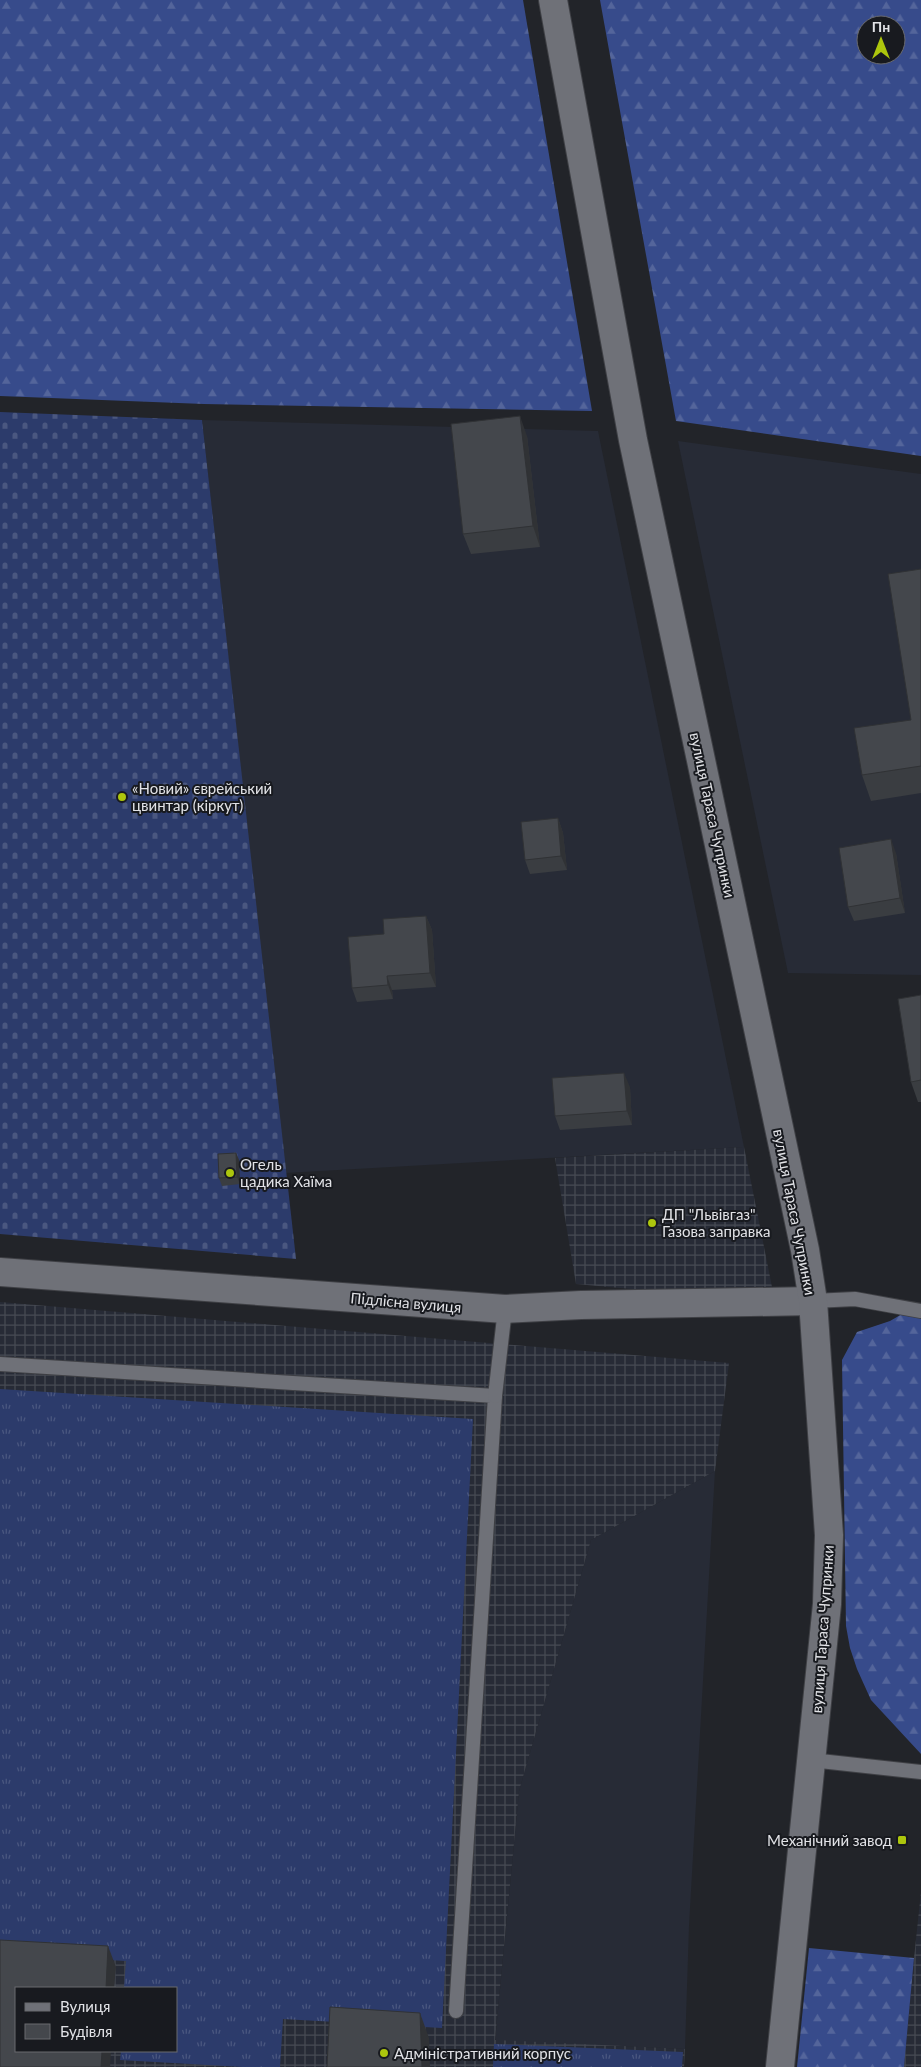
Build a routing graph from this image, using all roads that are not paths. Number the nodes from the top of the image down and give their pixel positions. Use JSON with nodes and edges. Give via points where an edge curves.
{"nodes":[{"id":1,"x":553,"y":0,"type":"edge"},
{"id":2,"x":0,"y":1272,"type":"edge"},
{"id":3,"x":812,"y":1300,"type":"junction"},
{"id":4,"x":505,"y":1309,"type":"junction"},
{"id":5,"x":921,"y":1311,"type":"edge"},
{"id":6,"x":0,"y":1364,"type":"edge"},
{"id":7,"x":495,"y":1396,"type":"junction"},
{"id":8,"x":812,"y":1760,"type":"junction"},
{"id":9,"x":921,"y":1772,"type":"edge"},
{"id":10,"x":456,"y":2011,"type":"dead end"},
{"id":11,"x":780,"y":2067,"type":"edge"}],
"edges":[{"from":1,"to":3,"type":"street","name":"вулиця Тараса Чупринки","via":[[631,429],[805,1250]]},
{"from":2,"to":4,"type":"street","name":"Підлісна вулиця"},
{"from":3,"to":4,"type":"street","name":"Підлісна вулиця"},
{"from":3,"to":5,"type":"lane","via":[[855,1299]]},
{"from":3,"to":8,"type":"street","name":"вулиця Тараса Чупринки","via":[[830,1535],[827,1604]]},
{"from":4,"to":7,"type":"lane"},
{"from":6,"to":7,"type":"lane"},
{"from":7,"to":10,"type":"lane"},
{"from":8,"to":9,"type":"lane"},
{"from":8,"to":11,"type":"street","name":"вулиця Тараса Чупринки"}]}
